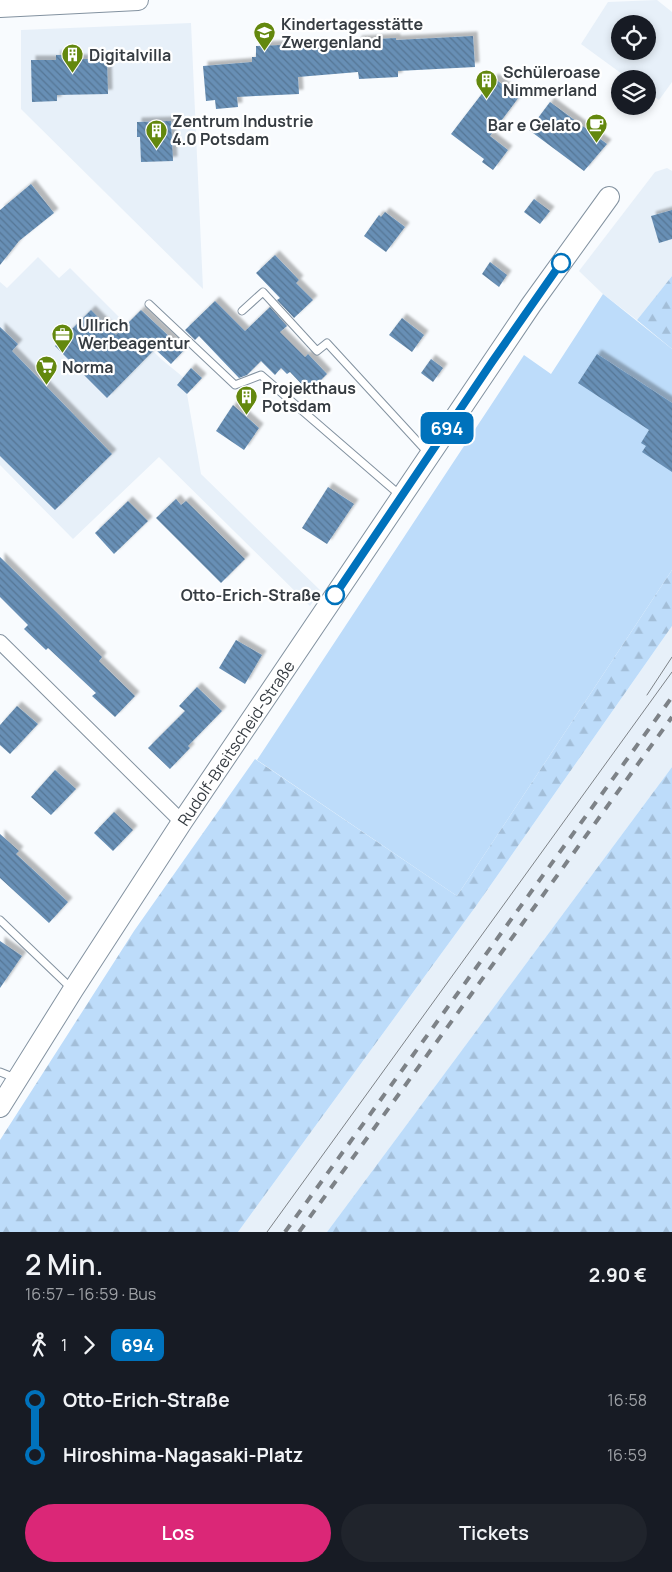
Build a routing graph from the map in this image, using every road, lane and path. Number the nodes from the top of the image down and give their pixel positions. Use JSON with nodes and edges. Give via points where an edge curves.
{"nodes":[{"id":1,"x":111,"y":0,"type":"edge"},
{"id":2,"x":138,"y":0,"type":"edge"},
{"id":3,"x":0,"y":7,"type":"edge"},
{"id":4,"x":609,"y":197,"type":"dead end"},
{"id":5,"x":149,"y":304,"type":"dead end"},
{"id":6,"x":242,"y":311,"type":"dead end"},
{"id":7,"x":430,"y":455,"type":"junction"},
{"id":8,"x":402,"y":497,"type":"junction"},
{"id":9,"x":0,"y":642,"type":"edge"},
{"id":10,"x":182,"y":822,"type":"junction"},
{"id":11,"x":0,"y":920,"type":"edge"},
{"id":12,"x":73,"y":990,"type":"junction"},
{"id":13,"x":9,"y":1076,"type":"edge"},
{"id":14,"x":0,"y":1107,"type":"edge"}],
"edges":[{"from":1,"to":2,"type":"street"},
{"from":1,"to":3,"type":"street"},
{"from":4,"to":7,"type":"street","name":"Rudolf-Breitscheid-Straße"},
{"from":5,"to":8,"type":"lane","via":[[235,386],[262,375]]},
{"from":6,"to":7,"type":"lane","via":[[263,292],[317,351],[327,343]]},
{"from":7,"to":8,"type":"street","name":"Rudolf-Breitscheid-Straße"},
{"from":8,"to":10,"type":"street","name":"Rudolf-Breitscheid-Straße"},
{"from":9,"to":10,"type":"street"},
{"from":10,"to":12,"type":"street","name":"Rudolf-Breitscheid-Straße"},
{"from":11,"to":12,"type":"lane"},
{"from":12,"to":13,"type":"street","name":"Rudolf-Breitscheid-Straße"},
{"from":13,"to":14,"type":"street","name":"Rudolf-Breitscheid-Straße"}]}
